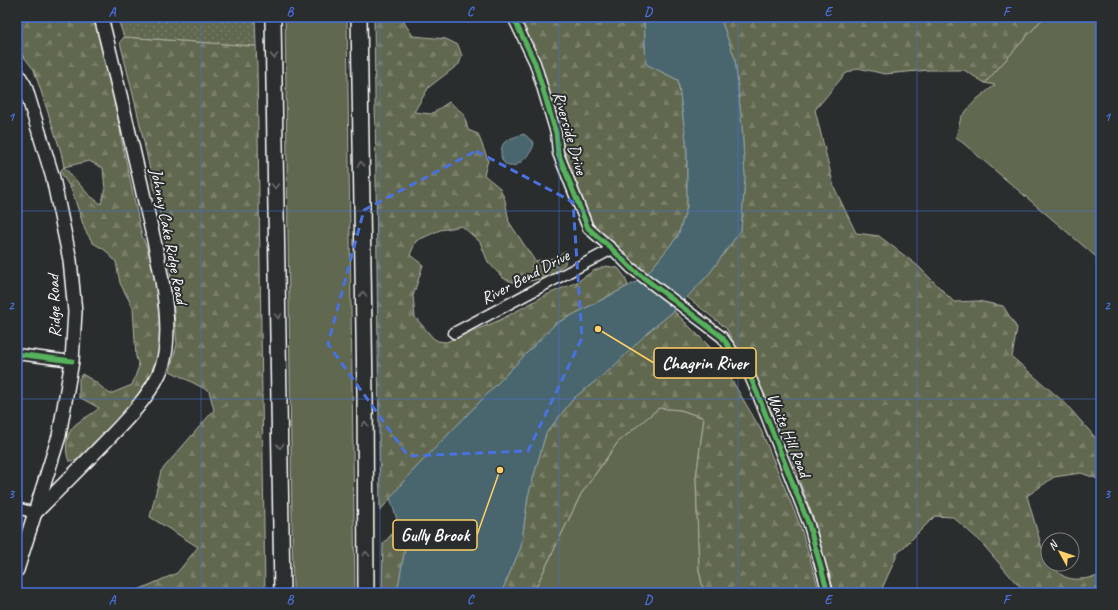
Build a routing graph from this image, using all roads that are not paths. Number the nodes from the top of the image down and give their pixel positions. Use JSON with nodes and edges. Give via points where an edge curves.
{"nodes":[{"id":1,"x":101,"y":17,"type":"edge"},
{"id":2,"x":273,"y":17,"type":"edge"},
{"id":3,"x":359,"y":17,"type":"edge"},
{"id":4,"x":513,"y":17,"type":"edge"},
{"id":5,"x":17,"y":73,"type":"edge"},
{"id":6,"x":25,"y":86,"type":"junction"},
{"id":7,"x":17,"y":100,"type":"edge"},
{"id":8,"x":612,"y":249,"type":"junction"},
{"id":9,"x":454,"y":333,"type":"dead end"},
{"id":10,"x":17,"y":354,"type":"edge"},
{"id":11,"x":72,"y":361,"type":"junction"},
{"id":12,"x":17,"y":508,"type":"edge"},
{"id":13,"x":35,"y":513,"type":"junction"},
{"id":14,"x":17,"y":570,"type":"edge"},
{"id":15,"x":282,"y":593,"type":"edge"},
{"id":16,"x":366,"y":593,"type":"edge"},
{"id":17,"x":828,"y":593,"type":"edge"}],
"edges":[{"from":1,"to":13,"type":"main road","name":"Johnny Cake Ridge Road","via":[[118,80],[163,283],[167,323],[166,349],[160,372],[144,400]]},
{"from":2,"to":15,"type":"highway","one_way":true},
{"from":16,"to":3,"type":"highway","one_way":true},
{"from":4,"to":8,"type":"street","name":"Riverside Drive","via":[[535,63],[556,133],[558,153],[588,228]]},
{"from":5,"to":6,"type":"main road","name":"Ridge Road"},
{"from":6,"to":7,"type":"street"},
{"from":6,"to":11,"type":"main road","name":"Ridge Road","via":[[53,178],[70,260],[75,312]]},
{"from":8,"to":9,"type":"street","name":"River Bend Drive"},
{"from":8,"to":17,"type":"street","name":"Waite Hill Road","via":[[631,268],[722,337],[749,374],[809,525]]},
{"from":10,"to":11,"type":"street"},
{"from":11,"to":13,"type":"main road","name":"Ridge Road","via":[[59,436]]},
{"from":12,"to":13,"type":"street"},
{"from":13,"to":14,"type":"main road","name":"Ridge Road"}]}
